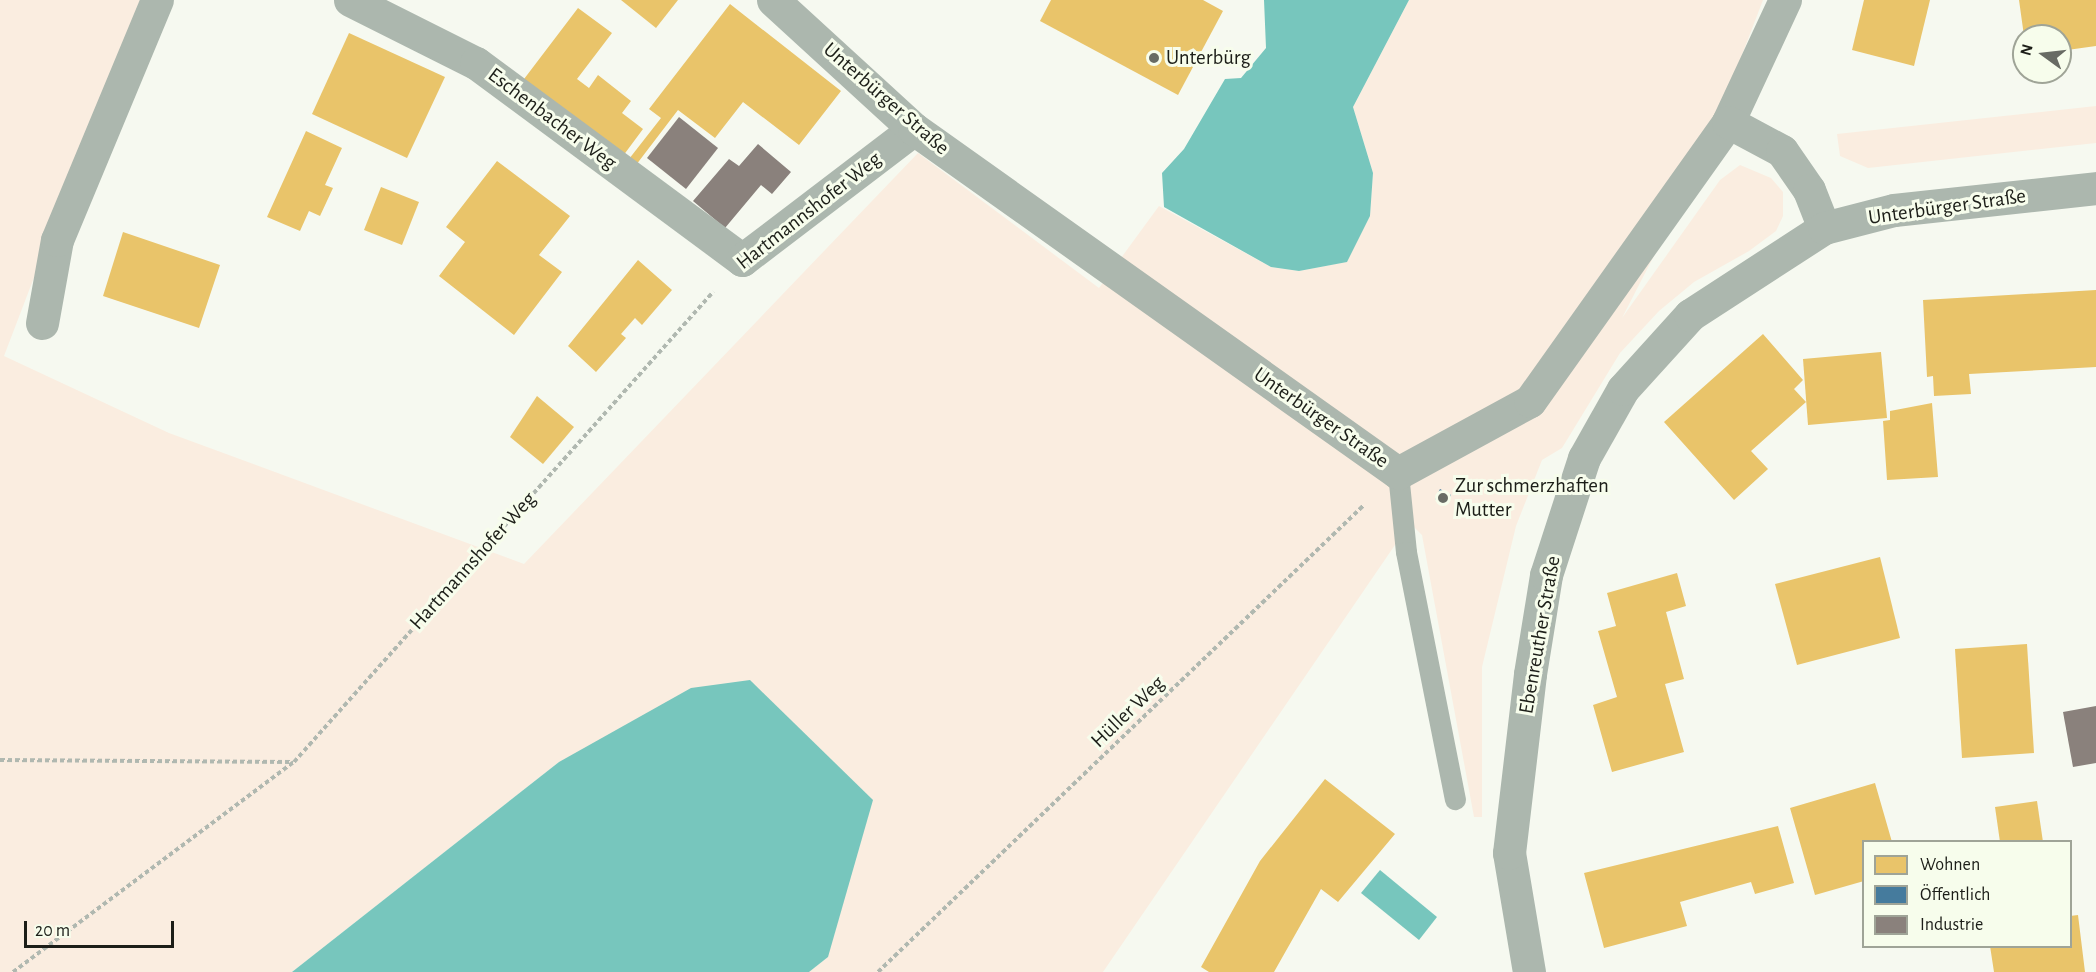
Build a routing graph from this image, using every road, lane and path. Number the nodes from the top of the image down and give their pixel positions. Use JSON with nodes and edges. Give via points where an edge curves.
{"nodes":[{"id":1,"x":157,"y":0,"type":"edge"},
{"id":2,"x":350,"y":0,"type":"edge"},
{"id":3,"x":773,"y":0,"type":"edge"},
{"id":4,"x":1785,"y":0,"type":"edge"},
{"id":5,"x":1728,"y":122,"type":"junction"},
{"id":6,"x":914,"y":129,"type":"junction"},
{"id":7,"x":2096,"y":188,"type":"edge"},
{"id":8,"x":1824,"y":228,"type":"junction"},
{"id":9,"x":742,"y":260,"type":"junction"},
{"id":10,"x":42,"y":323,"type":"dead end"},
{"id":11,"x":1398,"y":473,"type":"junction"},
{"id":12,"x":0,"y":760,"type":"edge"},
{"id":13,"x":294,"y":762,"type":"junction"},
{"id":14,"x":1455,"y":799,"type":"dead end"},
{"id":15,"x":13,"y":972,"type":"edge"},
{"id":16,"x":878,"y":972,"type":"edge"},
{"id":17,"x":1529,"y":972,"type":"edge"}],
"edges":[{"from":1,"to":10,"type":"street","via":[[57,240]]},
{"from":2,"to":9,"type":"street","name":"Eschenbacher Weg","via":[[476,63]]},
{"from":3,"to":6,"type":"street","name":"Unterbürger Straße"},
{"from":4,"to":5,"type":"street","name":"Unterbürger Straße"},
{"from":5,"to":8,"type":"street","via":[[1782,151],[1809,189]]},
{"from":5,"to":11,"type":"street","name":"Unterbürger Straße","via":[[1530,401]]},
{"from":6,"to":9,"type":"street","name":"Hartmannshofer Weg"},
{"from":6,"to":11,"type":"street","name":"Unterbürger Straße"},
{"from":7,"to":8,"type":"street","name":"Unterbürger Straße","via":[[1894,210]]},
{"from":8,"to":17,"type":"street","name":"Ebenreuther Straße","via":[[1690,315],[1623,389],[1584,458],[1546,575],[1509,853]]},
{"from":9,"to":13,"type":"path","name":"Hartmannshofer Weg"},
{"from":11,"to":14,"type":"lane","via":[[1406,552]]},
{"from":11,"to":16,"type":"path","name":"Hüller Weg"},
{"from":12,"to":13,"type":"path"},
{"from":13,"to":15,"type":"path","name":"Hartmannshofer Weg"}]}
